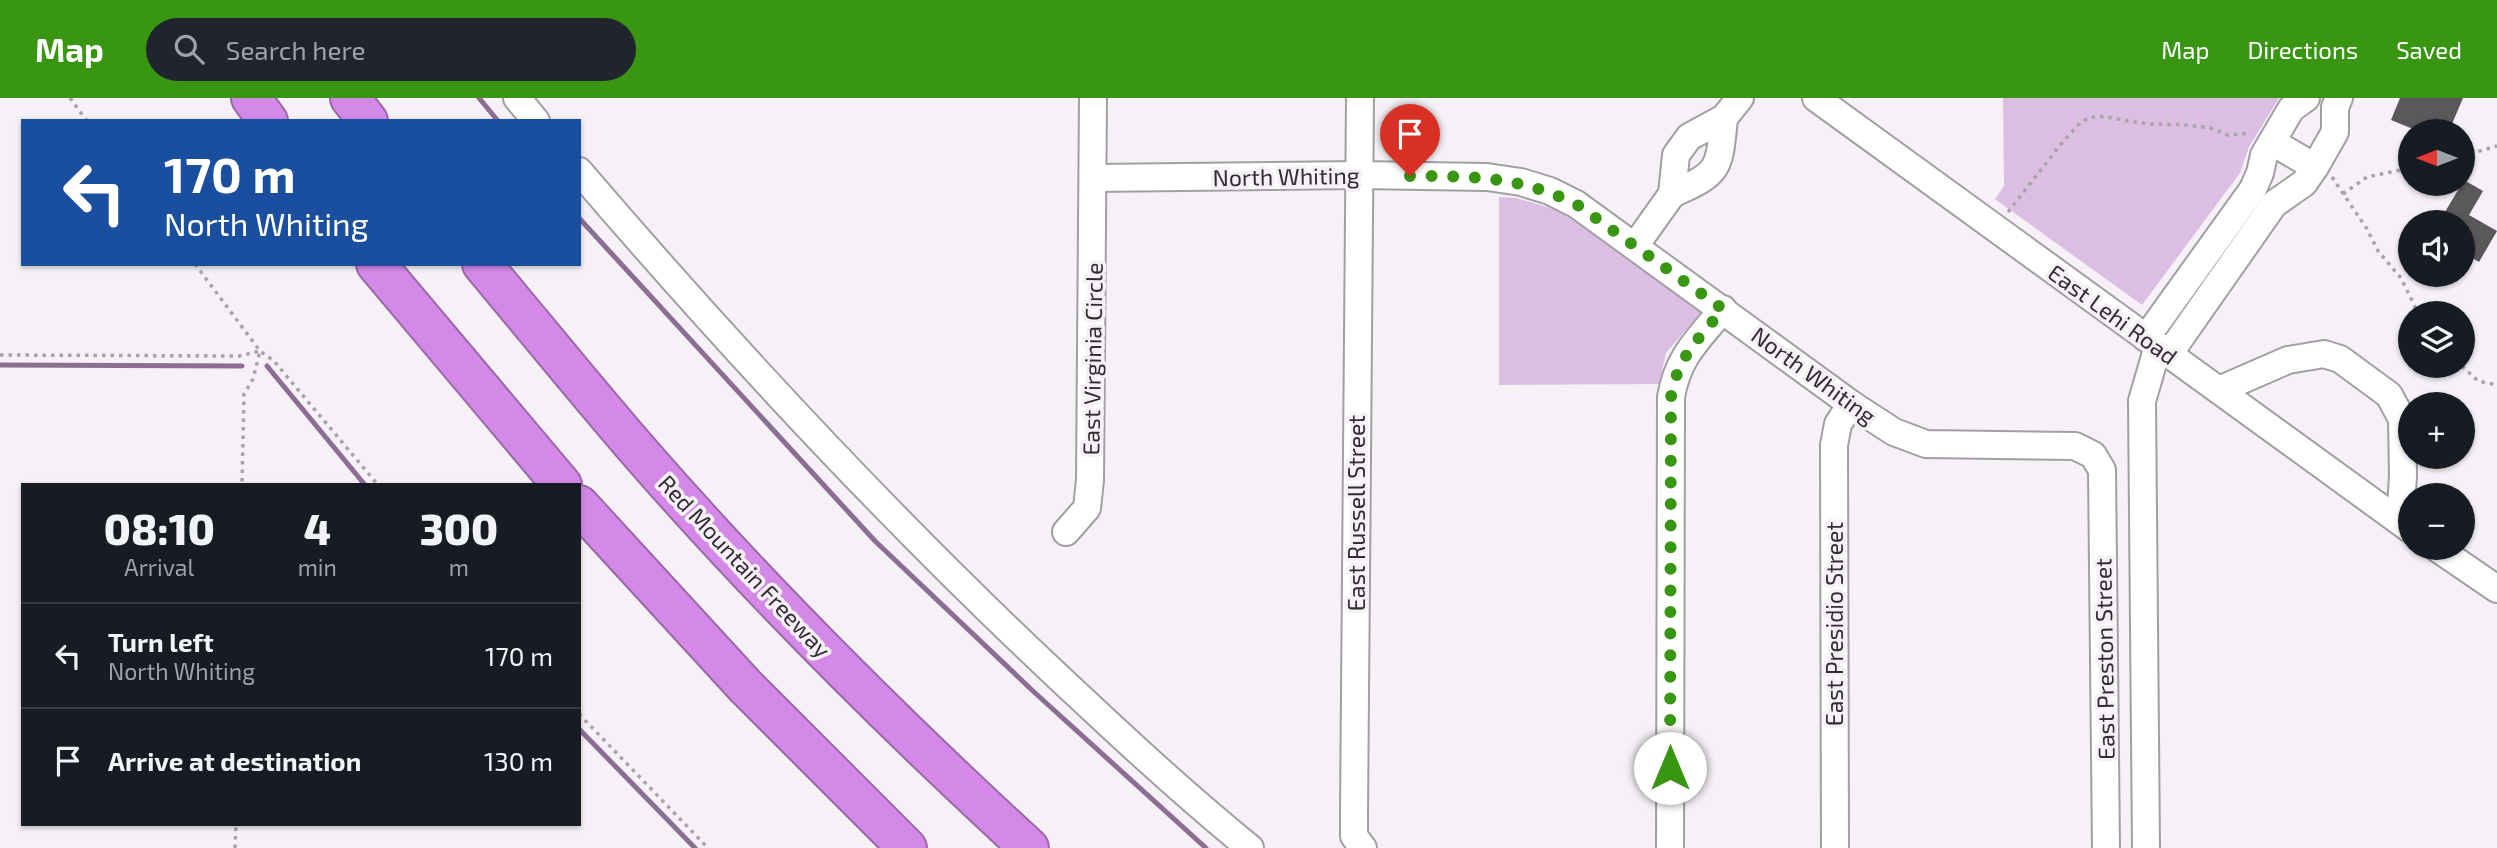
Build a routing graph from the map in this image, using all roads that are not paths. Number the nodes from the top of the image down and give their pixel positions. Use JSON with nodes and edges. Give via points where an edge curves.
{"nodes":[{"id":1,"x":251,"y":98,"type":"edge"},
{"id":2,"x":351,"y":98,"type":"edge"},
{"id":3,"x":517,"y":98,"type":"edge"},
{"id":4,"x":1093,"y":98,"type":"edge"},
{"id":5,"x":1360,"y":98,"type":"edge"},
{"id":6,"x":1816,"y":98,"type":"edge"},
{"id":7,"x":2306,"y":98,"type":"edge"},
{"id":8,"x":2339,"y":98,"type":"edge"},
{"id":9,"x":1732,"y":108,"type":"edge"},
{"id":10,"x":267,"y":119,"type":"edge"},
{"id":11,"x":367,"y":119,"type":"edge"},
{"id":12,"x":534,"y":119,"type":"edge"},
{"id":13,"x":2272,"y":142,"type":"junction"},
{"id":14,"x":2315,"y":167,"type":"junction"},
{"id":15,"x":581,"y":174,"type":"edge"},
{"id":16,"x":1359,"y":175,"type":"junction"},
{"id":17,"x":1093,"y":178,"type":"junction"},
{"id":18,"x":1672,"y":194,"type":"junction"},
{"id":19,"x":1635,"y":247,"type":"junction"},
{"id":20,"x":378,"y":266,"type":"edge"},
{"id":21,"x":484,"y":266,"type":"edge"},
{"id":22,"x":1723,"y":309,"type":"junction"},
{"id":23,"x":2158,"y":346,"type":"junction"},
{"id":24,"x":2219,"y":390,"type":"junction"},
{"id":25,"x":1851,"y":404,"type":"junction"},
{"id":26,"x":2102,"y":470,"type":"joint"},
{"id":27,"x":560,"y":483,"type":"edge"},
{"id":28,"x":2403,"y":483,"type":"edge"},
{"id":29,"x":581,"y":507,"type":"edge"},
{"id":30,"x":2398,"y":520,"type":"edge"},
{"id":31,"x":1066,"y":532,"type":"dead end"},
{"id":32,"x":2455,"y":560,"type":"edge"},
{"id":33,"x":2497,"y":589,"type":"edge"},
{"id":34,"x":907,"y":848,"type":"edge"},
{"id":35,"x":1029,"y":848,"type":"edge"},
{"id":36,"x":1250,"y":848,"type":"edge"},
{"id":37,"x":1363,"y":848,"type":"edge"},
{"id":38,"x":1670,"y":848,"type":"edge"},
{"id":39,"x":1835,"y":848,"type":"edge"},
{"id":40,"x":2106,"y":848,"type":"edge"},
{"id":41,"x":2146,"y":848,"type":"edge"}],
"edges":[{"from":1,"to":10,"type":"highway"},
{"from":2,"to":11,"type":"highway"},
{"from":3,"to":12,"type":"street"},
{"from":4,"to":17,"type":"street","name":"East Virginia Circle"},
{"from":5,"to":16,"type":"street","name":"East Russell Street"},
{"from":6,"to":23,"type":"street","name":"East Lehi Road"},
{"from":7,"to":13,"type":"street","via":[[2291,109]]},
{"from":8,"to":14,"type":"street","via":[[2335,132]]},
{"from":9,"to":18,"type":"street","via":[[1689,137],[1676,155]]},
{"from":9,"to":18,"type":"street","via":[[1719,162],[1705,180]]},
{"from":13,"to":14,"type":"street"},
{"from":13,"to":23,"type":"street","via":[[2253,189]]},
{"from":14,"to":23,"type":"street","via":[[2304,183],[2274,204]]},
{"from":15,"to":36,"type":"street","via":[[771,389],[895,519],[1116,731]]},
{"from":16,"to":17,"type":"street","name":"North Whiting"},
{"from":16,"to":19,"type":"street","name":"North Whiting","via":[[1487,177],[1521,182],[1576,204]]},
{"from":16,"to":37,"type":"street","name":"East Russell Street","via":[[1354,836]]},
{"from":17,"to":31,"type":"street","name":"East Virginia Circle","via":[[1090,481],[1087,508]]},
{"from":18,"to":19,"type":"street"},
{"from":19,"to":22,"type":"street","name":"North Whiting"},
{"from":20,"to":27,"type":"highway"},
{"from":21,"to":35,"type":"highway","name":"Red Mountain Freeway","via":[[636,448],[806,632]]},
{"from":22,"to":25,"type":"street","name":"North Whiting"},
{"from":22,"to":38,"type":"street","via":[[1684,357],[1671,397]]},
{"from":23,"to":24,"type":"street","name":"East Lehi Road"},
{"from":23,"to":41,"type":"street","via":[[2142,401]]},
{"from":24,"to":28,"type":"street","via":[[2288,360],[2324,354],[2340,359],[2389,395],[2402,419]]},
{"from":24,"to":30,"type":"street","name":"East Lehi Road"},
{"from":25,"to":26,"type":"street","name":"North Whiting","via":[[1894,432],[1926,444],[2075,446],[2093,455]]},
{"from":25,"to":39,"type":"street","name":"East Presidio Street","via":[[1838,424],[1834,445]]},
{"from":26,"to":40,"type":"street","name":"East Preston Street"},
{"from":29,"to":34,"type":"highway","via":[[746,687]]},
{"from":32,"to":33,"type":"street"}]}
